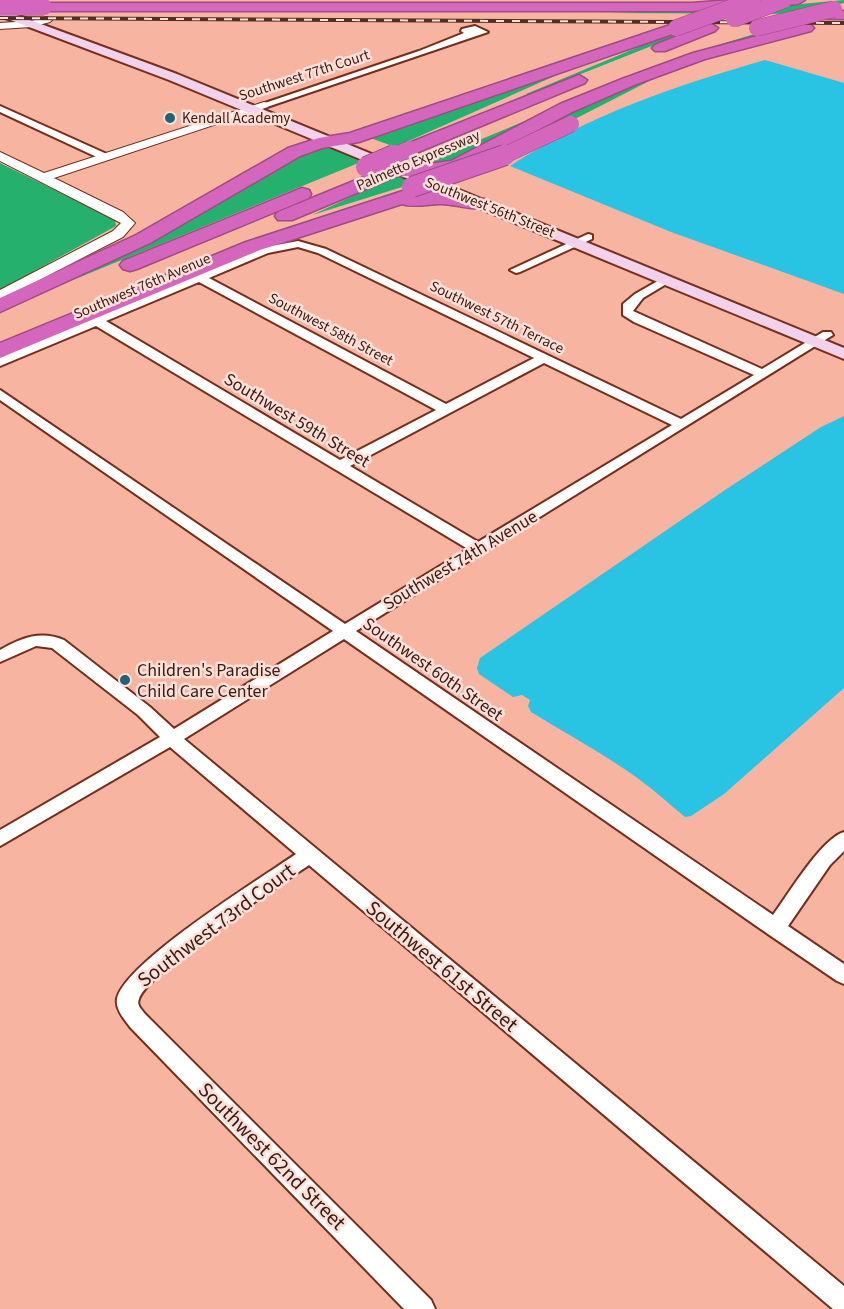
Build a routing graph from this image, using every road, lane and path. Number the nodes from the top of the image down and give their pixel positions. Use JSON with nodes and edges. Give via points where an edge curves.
{"nodes":[{"id":1,"x":468,"y":0,"type":"edge"},
{"id":2,"x":698,"y":0,"type":"edge"},
{"id":3,"x":752,"y":0,"type":"edge"},
{"id":4,"x":784,"y":0,"type":"edge"},
{"id":5,"x":798,"y":0,"type":"edge"},
{"id":6,"x":0,"y":2,"type":"edge"},
{"id":7,"x":442,"y":3,"type":"junction"},
{"id":8,"x":0,"y":7,"type":"edge"},
{"id":9,"x":383,"y":9,"type":"junction"},
{"id":10,"x":42,"y":10,"type":"junction"},
{"id":11,"x":0,"y":12,"type":"edge"},
{"id":12,"x":841,"y":13,"type":"edge"},
{"id":13,"x":31,"y":24,"type":"junction"},
{"id":14,"x":0,"y":26,"type":"edge"},
{"id":15,"x":470,"y":34,"type":"dead end"},
{"id":16,"x":760,"y":34,"type":"junction"},
{"id":17,"x":625,"y":46,"type":"junction"},
{"id":18,"x":257,"y":107,"type":"junction"},
{"id":19,"x":0,"y":109,"type":"edge"},
{"id":20,"x":402,"y":120,"type":"junction"},
{"id":21,"x":307,"y":126,"type":"junction"},
{"id":22,"x":352,"y":138,"type":"junction"},
{"id":23,"x":330,"y":142,"type":"junction"},
{"id":24,"x":488,"y":150,"type":"junction"},
{"id":25,"x":294,"y":152,"type":"junction"},
{"id":26,"x":0,"y":156,"type":"edge"},
{"id":27,"x":105,"y":157,"type":"junction"},
{"id":28,"x":426,"y":160,"type":"junction"},
{"id":29,"x":391,"y":175,"type":"junction"},
{"id":30,"x":44,"y":177,"type":"junction"},
{"id":31,"x":481,"y":198,"type":"junction"},
{"id":32,"x":388,"y":202,"type":"junction"},
{"id":33,"x":582,"y":239,"type":"junction"},
{"id":34,"x":298,"y":244,"type":"joint"},
{"id":35,"x":176,"y":262,"type":"junction"},
{"id":36,"x":516,"y":270,"type":"dead end"},
{"id":37,"x":673,"y":277,"type":"junction"},
{"id":38,"x":200,"y":278,"type":"junction"},
{"id":39,"x":0,"y":296,"type":"edge"},
{"id":40,"x":0,"y":306,"type":"edge"},
{"id":41,"x":0,"y":318,"type":"edge"},
{"id":42,"x":97,"y":321,"type":"junction"},
{"id":43,"x":0,"y":336,"type":"edge"},
{"id":44,"x":822,"y":339,"type":"junction"},
{"id":45,"x":844,"y":342,"type":"edge"},
{"id":46,"x":0,"y":351,"type":"edge"},
{"id":47,"x":844,"y":354,"type":"edge"},
{"id":48,"x":544,"y":358,"type":"junction"},
{"id":49,"x":0,"y":362,"type":"edge"},
{"id":50,"x":763,"y":374,"type":"junction"},
{"id":51,"x":0,"y":394,"type":"edge"},
{"id":52,"x":447,"y":410,"type":"junction"},
{"id":53,"x":681,"y":424,"type":"junction"},
{"id":54,"x":339,"y":466,"type":"junction"},
{"id":55,"x":479,"y":549,"type":"junction"},
{"id":56,"x":345,"y":632,"type":"junction"},
{"id":57,"x":0,"y":657,"type":"edge"},
{"id":58,"x":172,"y":738,"type":"junction"},
{"id":59,"x":0,"y":839,"type":"edge"},
{"id":60,"x":844,"y":839,"type":"edge"},
{"id":61,"x":309,"y":855,"type":"junction"},
{"id":62,"x":776,"y":928,"type":"junction"},
{"id":63,"x":844,"y":975,"type":"edge"},
{"id":64,"x":126,"y":1000,"type":"joint"},
{"id":65,"x":844,"y":1302,"type":"edge"},
{"id":66,"x":422,"y":1309,"type":"edge"}],
"edges":[{"from":1,"to":7,"type":"highway"},
{"from":2,"to":7,"type":"highway"},
{"from":3,"to":17,"type":"highway","bridge":true},
{"from":4,"to":28,"type":"highway","name":"Palmetto Expressway","bridge":true,"via":[[600,71]]},
{"from":5,"to":9,"type":"highway","via":[[692,7]]},
{"from":6,"to":10,"type":"highway"},
{"from":6,"to":10,"type":"main road","name":"Southwest 56th Street"},
{"from":7,"to":10,"type":"highway"},
{"from":8,"to":10,"type":"highway","bridge":true},
{"from":9,"to":10,"type":"highway"},
{"from":9,"to":12,"type":"highway"},
{"from":10,"to":13,"type":"street"},
{"from":10,"to":18,"type":"main road","name":"Southwest 56th Street"},
{"from":11,"to":13,"type":"main road","name":"Southwest 56th Street"},
{"from":12,"to":16,"type":"highway","name":"Palmetto Expressway","bridge":true},
{"from":12,"to":16,"type":"highway","via":[[806,28]]},
{"from":13,"to":14,"type":"street"},
{"from":13,"to":18,"type":"main road","name":"Southwest 56th Street"},
{"from":15,"to":18,"type":"street","name":"Southwest 77th Court"},
{"from":16,"to":24,"type":"highway","via":[[628,82],[557,113]]},
{"from":16,"to":28,"type":"highway","name":"Palmetto Expressway","via":[[647,64]]},
{"from":16,"to":29,"type":"highway","bridge":true,"via":[[665,75],[506,156]]},
{"from":17,"to":20,"type":"highway"},
{"from":17,"to":28,"type":"highway","via":[[440,132]]},
{"from":18,"to":21,"type":"main road","name":"Southwest 56th Street"},
{"from":18,"to":27,"type":"street","name":"Southwest 77th Court"},
{"from":19,"to":27,"type":"street"},
{"from":20,"to":21,"type":"highway"},
{"from":20,"to":22,"type":"highway"},
{"from":21,"to":22,"type":"main road","name":"Southwest 56th Street"},
{"from":21,"to":23,"type":"main road","name":"Southwest 56th Street"},
{"from":21,"to":25,"type":"highway"},
{"from":22,"to":23,"type":"highway"},
{"from":22,"to":28,"type":"main road","name":"Southwest 56th Street"},
{"from":23,"to":25,"type":"highway"},
{"from":23,"to":29,"type":"main road","name":"Southwest 56th Street"},
{"from":24,"to":28,"type":"highway","via":[[462,164]]},
{"from":24,"to":31,"type":"highway","via":[[475,171]]},
{"from":25,"to":40,"type":"highway","via":[[152,234]]},
{"from":26,"to":30,"type":"street"},
{"from":27,"to":30,"type":"street","name":"Southwest 77th Court"},
{"from":28,"to":29,"type":"highway"},
{"from":28,"to":29,"type":"highway","name":"Palmetto Expressway","bridge":true},
{"from":28,"to":31,"type":"main road","name":"Southwest 56th Street"},
{"from":28,"to":32,"type":"highway"},
{"from":29,"to":35,"type":"highway","name":"Palmetto Expressway"},
{"from":29,"to":35,"type":"highway","via":[[305,220],[212,254]]},
{"from":29,"to":41,"type":"highway","name":"Palmetto Expressway"},
{"from":30,"to":39,"type":"street","via":[[122,216],[128,225],[118,234]]},
{"from":31,"to":32,"type":"highway"},
{"from":31,"to":33,"type":"main road","name":"Southwest 56th Street"},
{"from":32,"to":46,"type":"highway","via":[[244,249]]},
{"from":33,"to":36,"type":"street"},
{"from":33,"to":37,"type":"main road","name":"Southwest 56th Street"},
{"from":34,"to":38,"type":"street","name":"Southwest 76th Avenue","via":[[269,249]]},
{"from":34,"to":48,"type":"street","name":"Southwest 57th Terrace","via":[[322,250]]},
{"from":35,"to":43,"type":"highway","name":"Palmetto Expressway"},
{"from":37,"to":44,"type":"main road","name":"Southwest 56th Street"},
{"from":37,"to":50,"type":"street","via":[[639,296],[626,309],[638,319]]},
{"from":38,"to":42,"type":"street","name":"Southwest 76th Avenue"},
{"from":38,"to":52,"type":"street","name":"Southwest 58th Street"},
{"from":42,"to":49,"type":"street","name":"Southwest 76th Avenue"},
{"from":42,"to":54,"type":"street","name":"Southwest 59th Street"},
{"from":44,"to":45,"type":"main road","name":"Southwest 56th Street"},
{"from":44,"to":47,"type":"main road","name":"Southwest 56th Street"},
{"from":44,"to":50,"type":"street","name":"Southwest 74th Avenue"},
{"from":48,"to":52,"type":"street"},
{"from":48,"to":53,"type":"street","name":"Southwest 57th Terrace"},
{"from":50,"to":53,"type":"street","name":"Southwest 74th Avenue"},
{"from":51,"to":56,"type":"street","name":"Southwest 60th Street"},
{"from":52,"to":54,"type":"street"},
{"from":53,"to":55,"type":"street","name":"Southwest 74th Avenue"},
{"from":54,"to":55,"type":"street","name":"Southwest 59th Street"},
{"from":55,"to":56,"type":"street","name":"Southwest 74th Avenue"},
{"from":56,"to":58,"type":"street","name":"Southwest 74th Avenue"},
{"from":56,"to":62,"type":"street","name":"Southwest 60th Street"},
{"from":57,"to":58,"type":"street","name":"Southwest 61st Street","via":[[36,640],[58,644],[144,711]]},
{"from":58,"to":59,"type":"street","name":"Southwest 74th Avenue"},
{"from":58,"to":61,"type":"street","name":"Southwest 61st Street"},
{"from":60,"to":62,"type":"street","via":[[823,860]]},
{"from":61,"to":64,"type":"street","name":"Southwest 73rd Court","via":[[160,963]]},
{"from":61,"to":65,"type":"street","name":"Southwest 61st Street"},
{"from":62,"to":63,"type":"street","name":"Southwest 60th Street"},
{"from":64,"to":66,"type":"street","name":"Southwest 62nd Street","via":[[138,1021]]}]}
